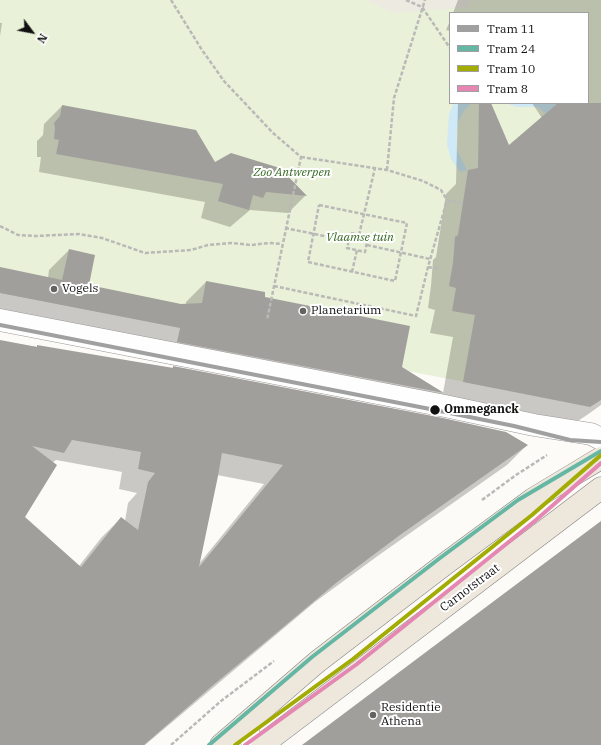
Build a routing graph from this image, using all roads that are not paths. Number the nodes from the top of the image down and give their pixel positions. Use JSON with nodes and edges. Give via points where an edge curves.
{"nodes":[{"id":1,"x":0,"y":320,"type":"edge"},
{"id":2,"x":601,"y":439,"type":"edge"},
{"id":3,"x":601,"y":458,"type":"edge"},
{"id":4,"x":601,"y":488,"type":"edge"},
{"id":5,"x":244,"y":725,"type":"junction"},
{"id":6,"x":220,"y":745,"type":"edge"},
{"id":7,"x":254,"y":745,"type":"edge"},
{"id":8,"x":262,"y":745,"type":"edge"}],
"edges":[{"from":1,"to":2,"type":"street","via":[[591,434]]},
{"from":3,"to":5,"type":"main road","via":[[500,522],[317,662]]},
{"from":4,"to":8,"type":"main road","name":"Carnotstraat"},
{"from":5,"to":6,"type":"main road"},
{"from":5,"to":7,"type":"street"}]}
